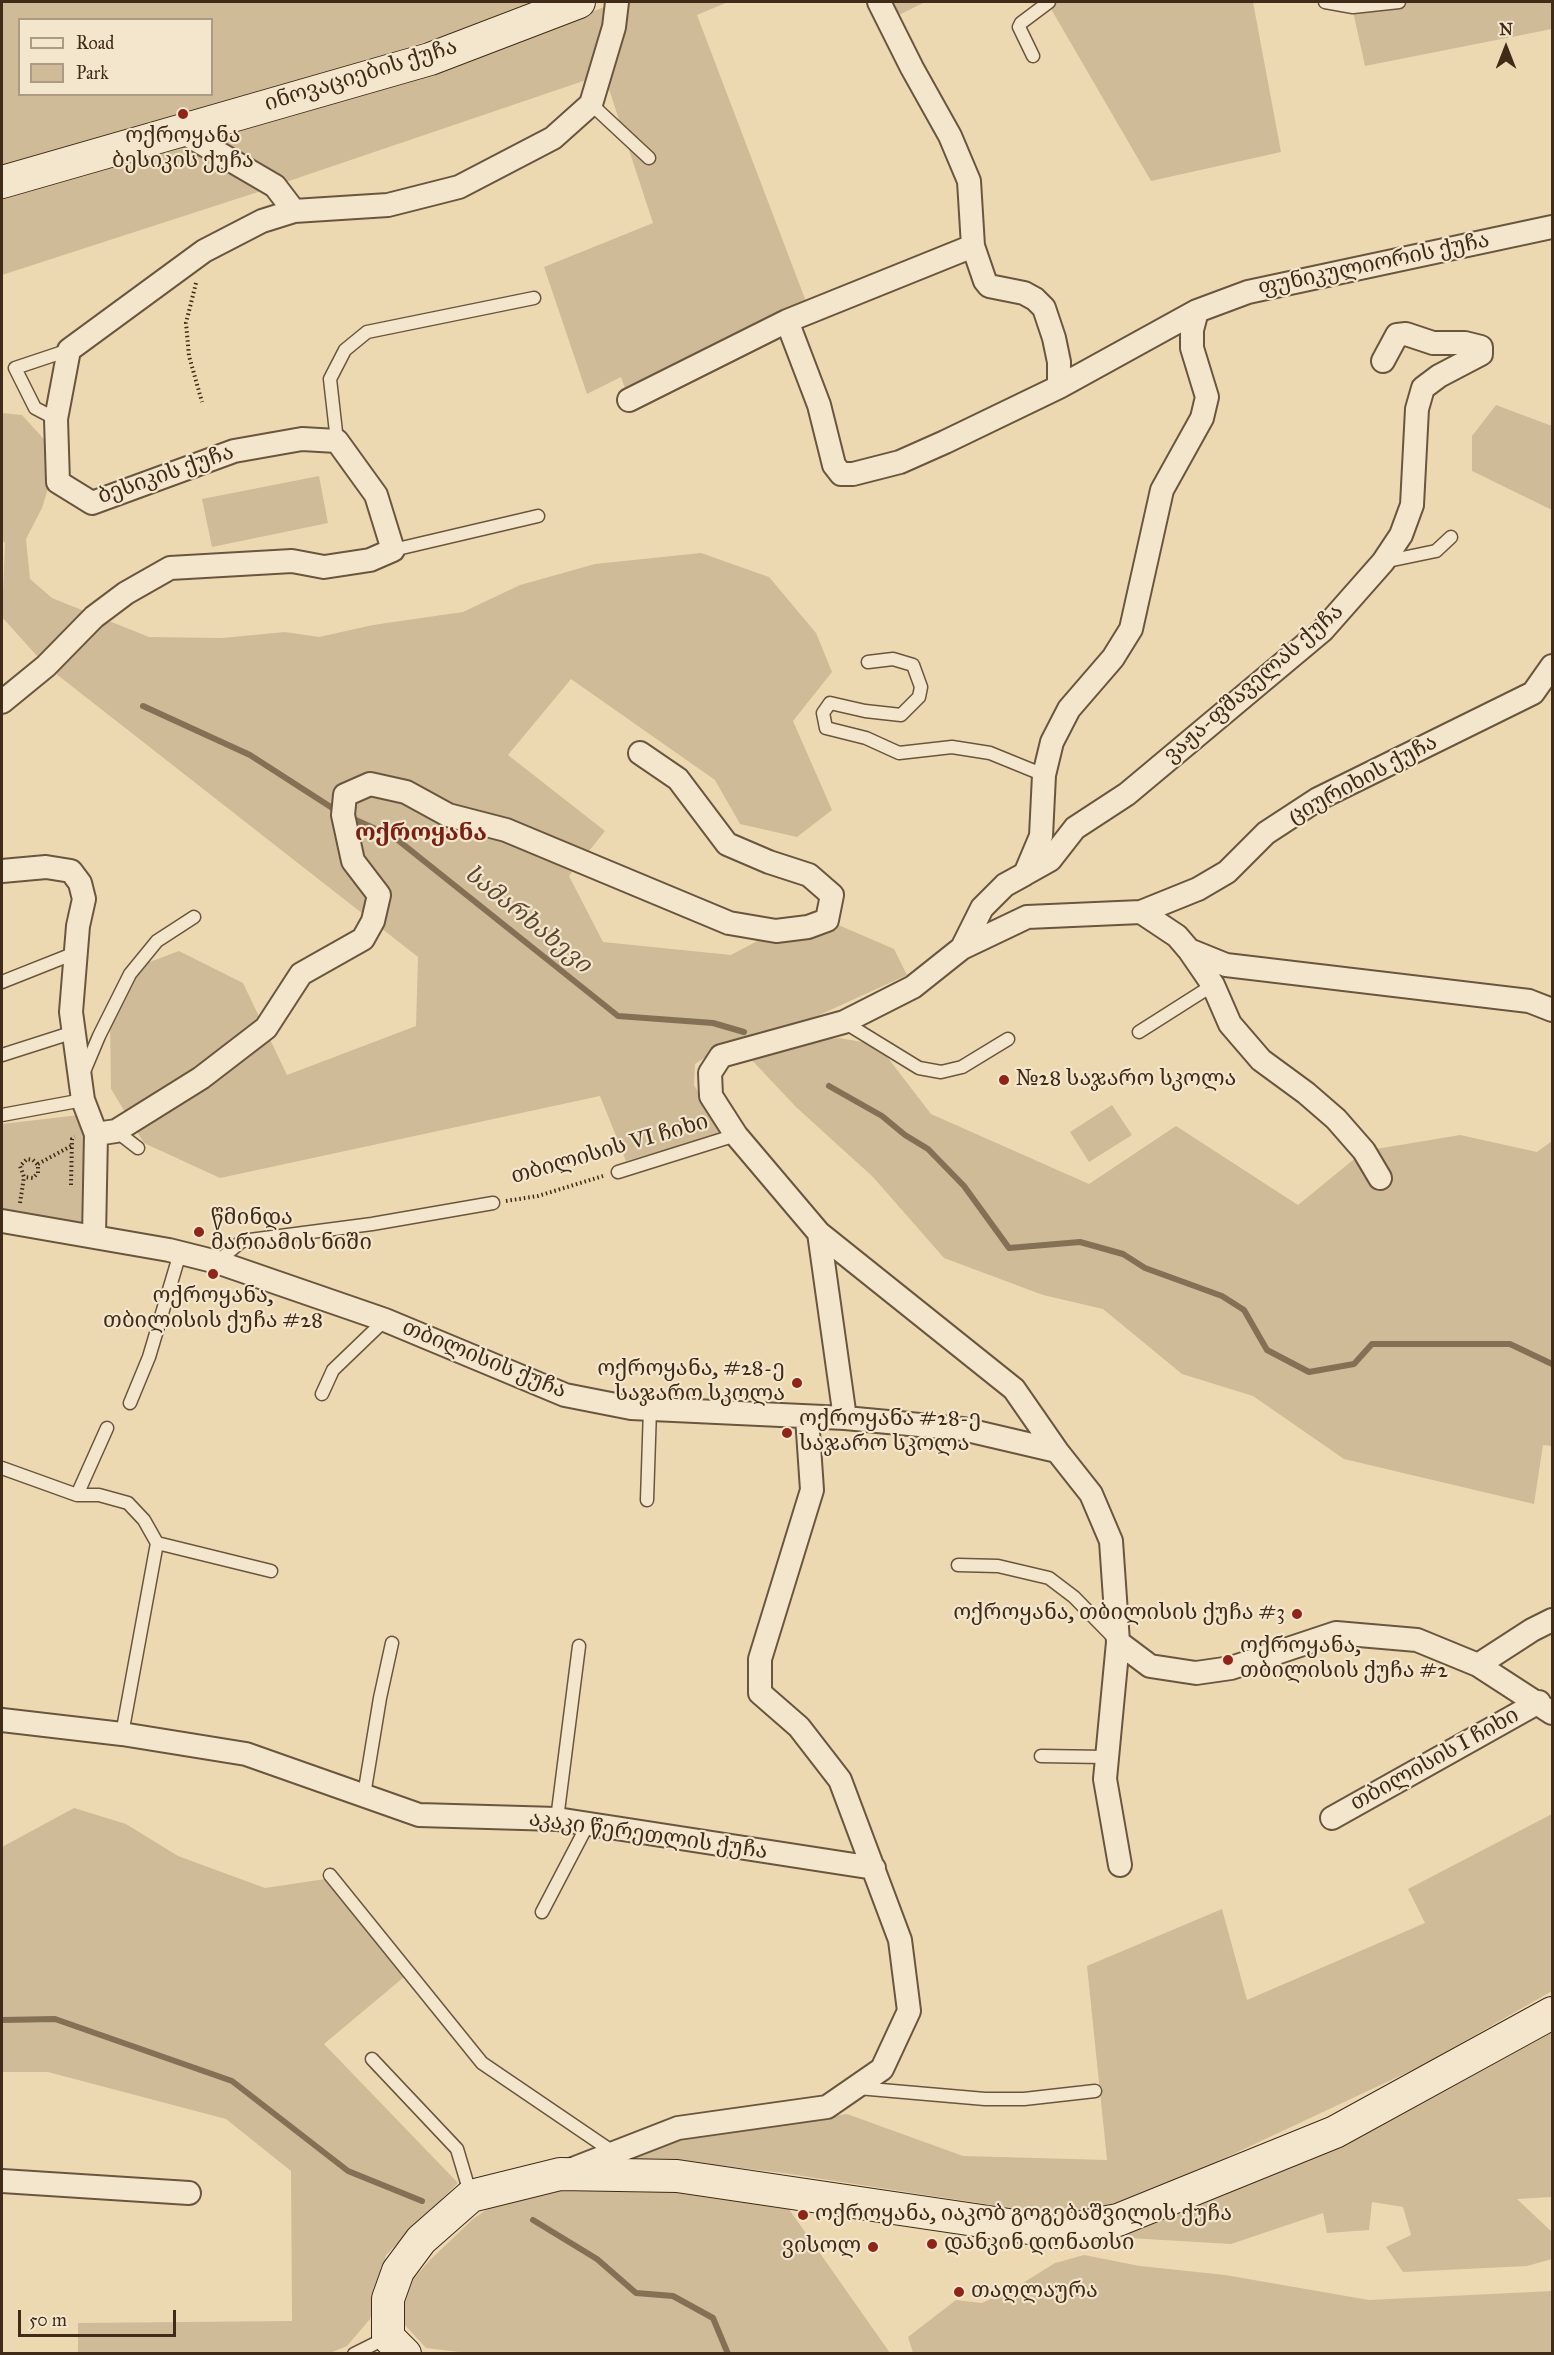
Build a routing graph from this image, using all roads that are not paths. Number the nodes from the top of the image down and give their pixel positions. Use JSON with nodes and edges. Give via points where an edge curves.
{"nodes":[{"id":1,"x":579,"y":2,"type":"edge"},
{"id":2,"x":617,"y":2,"type":"edge"},
{"id":3,"x":879,"y":2,"type":"edge"},
{"id":4,"x":1049,"y":2,"type":"edge"},
{"id":5,"x":1325,"y":2,"type":"edge"},
{"id":6,"x":1399,"y":2,"type":"edge"},
{"id":7,"x":1033,"y":56,"type":"dead end"},
{"id":8,"x":591,"y":104,"type":"junction"},
{"id":9,"x":179,"y":130,"type":"junction"},
{"id":10,"x":649,"y":158,"type":"dead end"},
{"id":11,"x":2,"y":182,"type":"edge"},
{"id":12,"x":294,"y":211,"type":"junction"},
{"id":13,"x":1552,"y":227,"type":"edge"},
{"id":14,"x":973,"y":246,"type":"junction"},
{"id":15,"x":534,"y":298,"type":"dead end"},
{"id":16,"x":1197,"y":311,"type":"junction"},
{"id":17,"x":787,"y":321,"type":"junction"},
{"id":18,"x":69,"y":350,"type":"junction"},
{"id":19,"x":1383,"y":361,"type":"dead end"},
{"id":20,"x":1059,"y":387,"type":"junction"},
{"id":21,"x":629,"y":400,"type":"dead end"},
{"id":22,"x":56,"y":419,"type":"junction"},
{"id":23,"x":337,"y":441,"type":"junction"},
{"id":24,"x":538,"y":516,"type":"dead end"},
{"id":25,"x":1451,"y":537,"type":"dead end"},
{"id":26,"x":393,"y":550,"type":"junction"},
{"id":27,"x":1383,"y":562,"type":"junction"},
{"id":28,"x":868,"y":662,"type":"dead end"},
{"id":29,"x":1551,"y":675,"type":"edge"},
{"id":30,"x":2,"y":702,"type":"edge"},
{"id":31,"x":640,"y":753,"type":"dead end"},
{"id":32,"x":1044,"y":775,"type":"junction"},
{"id":33,"x":2,"y":871,"type":"edge"},
{"id":34,"x":1025,"y":874,"type":"junction"},
{"id":35,"x":1142,"y":912,"type":"junction"},
{"id":36,"x":194,"y":917,"type":"dead end"},
{"id":37,"x":962,"y":948,"type":"junction"},
{"id":38,"x":1190,"y":950,"type":"junction"},
{"id":39,"x":75,"y":953,"type":"junction"},
{"id":40,"x":2,"y":982,"type":"edge"},
{"id":41,"x":1213,"y":985,"type":"junction"},
{"id":42,"x":1552,"y":1010,"type":"edge"},
{"id":43,"x":844,"y":1022,"type":"junction"},
{"id":44,"x":74,"y":1032,"type":"junction"},
{"id":45,"x":1139,"y":1032,"type":"dead end"},
{"id":46,"x":1008,"y":1039,"type":"dead end"},
{"id":47,"x":2,"y":1055,"type":"edge"},
{"id":48,"x":82,"y":1090,"type":"junction"},
{"id":49,"x":2,"y":1115,"type":"edge"},
{"id":50,"x":102,"y":1130,"type":"junction"},
{"id":51,"x":736,"y":1135,"type":"junction"},
{"id":52,"x":138,"y":1148,"type":"dead end"},
{"id":53,"x":618,"y":1172,"type":"road end"},
{"id":54,"x":1380,"y":1178,"type":"dead end"},
{"id":55,"x":493,"y":1203,"type":"road end"},
{"id":56,"x":10,"y":1215,"type":"edge"},
{"id":57,"x":819,"y":1233,"type":"junction"},
{"id":58,"x":94,"y":1236,"type":"junction"},
{"id":59,"x":180,"y":1253,"type":"junction"},
{"id":60,"x":217,"y":1262,"type":"junction"},
{"id":61,"x":385,"y":1320,"type":"junction"},
{"id":62,"x":322,"y":1395,"type":"dead end"},
{"id":63,"x":130,"y":1403,"type":"dead end"},
{"id":64,"x":650,"y":1409,"type":"junction"},
{"id":65,"x":807,"y":1417,"type":"junction"},
{"id":66,"x":845,"y":1418,"type":"junction"},
{"id":67,"x":107,"y":1428,"type":"dead end"},
{"id":68,"x":1058,"y":1451,"type":"junction"},
{"id":69,"x":2,"y":1468,"type":"edge"},
{"id":70,"x":77,"y":1495,"type":"junction"},
{"id":71,"x":647,"y":1500,"type":"dead end"},
{"id":72,"x":156,"y":1543,"type":"junction"},
{"id":73,"x":958,"y":1565,"type":"dead end"},
{"id":74,"x":271,"y":1571,"type":"dead end"},
{"id":75,"x":1552,"y":1620,"type":"edge"},
{"id":76,"x":1118,"y":1642,"type":"junction"},
{"id":77,"x":392,"y":1643,"type":"dead end"},
{"id":78,"x":579,"y":1646,"type":"dead end"},
{"id":79,"x":1478,"y":1665,"type":"junction"},
{"id":80,"x":1546,"y":1708,"type":"edge"},
{"id":81,"x":2,"y":1720,"type":"edge"},
{"id":82,"x":122,"y":1734,"type":"junction"},
{"id":83,"x":1041,"y":1756,"type":"dead end"},
{"id":84,"x":1105,"y":1756,"type":"junction"},
{"id":85,"x":364,"y":1795,"type":"junction"},
{"id":86,"x":1332,"y":1818,"type":"dead end"},
{"id":87,"x":557,"y":1819,"type":"junction"},
{"id":88,"x":588,"y":1824,"type":"junction"},
{"id":89,"x":1120,"y":1865,"type":"dead end"},
{"id":90,"x":873,"y":1868,"type":"junction"},
{"id":91,"x":330,"y":1875,"type":"dead end"},
{"id":92,"x":542,"y":1912,"type":"dead end"},
{"id":93,"x":1552,"y":2013,"type":"edge"},
{"id":94,"x":372,"y":2059,"type":"dead end"},
{"id":95,"x":854,"y":2088,"type":"junction"},
{"id":96,"x":1095,"y":2091,"type":"dead end"},
{"id":97,"x":613,"y":2152,"type":"junction"},
{"id":98,"x":560,"y":2174,"type":"junction"},
{"id":99,"x":2,"y":2181,"type":"edge"},
{"id":100,"x":189,"y":2193,"type":"dead end"},
{"id":101,"x":471,"y":2196,"type":"junction"},
{"id":102,"x":396,"y":2345,"type":"edge"},
{"id":103,"x":354,"y":2354,"type":"edge"}],
"edges":[{"from":1,"to":9,"type":"main road","name":"ინოვაციების ქუჩა","via":[[430,59]]},
{"from":2,"to":8,"type":"street","via":[[614,27]]},
{"from":3,"to":14,"type":"street","via":[[950,136],[969,181]]},
{"from":4,"to":7,"type":"lane","via":[[1019,27]]},
{"from":5,"to":6,"type":"lane","via":[[1353,7]]},
{"from":8,"to":10,"type":"lane"},
{"from":8,"to":12,"type":"street","via":[[553,138],[459,187],[388,205]]},
{"from":9,"to":11,"type":"main road","name":"ინოვაციების ქუჩა"},
{"from":9,"to":12,"type":"street","via":[[274,186]]},
{"from":12,"to":18,"type":"street","via":[[262,221],[204,251]]},
{"from":13,"to":16,"type":"street","name":"ფუნიკულიორის ქუჩა","via":[[1248,292]]},
{"from":14,"to":17,"type":"street"},
{"from":14,"to":20,"type":"street","via":[[989,286],[1024,293],[1044,308],[1059,362]]},
{"from":15,"to":23,"type":"lane","via":[[367,332],[345,350],[330,379]]},
{"from":16,"to":20,"type":"street","name":"ფუნიკულიორის ქუჩა"},
{"from":16,"to":32,"type":"street","via":[[1192,339],[1207,396],[1202,418],[1162,490],[1131,629],[1113,658],[1069,709],[1052,742]]},
{"from":17,"to":20,"type":"street","name":"ფუნიკულიორის ქუჩა","via":[[819,405],[834,465],[841,474],[900,462]]},
{"from":17,"to":21,"type":"street"},
{"from":18,"to":22,"type":"street","name":"ბესიკის ქუჩა"},
{"from":18,"to":22,"type":"lane","via":[[15,368],[35,408]]},
{"from":19,"to":27,"type":"street","name":"ვაჟა-ფშაველას ქუჩა","via":[[1396,335],[1481,347],[1481,354],[1423,388],[1417,409],[1412,505],[1401,535]]},
{"from":22,"to":23,"type":"street","name":"ბესიკის ქუჩა","via":[[58,482],[92,503],[234,451],[302,439]]},
{"from":23,"to":26,"type":"street","via":[[376,495]]},
{"from":24,"to":26,"type":"lane"},
{"from":25,"to":27,"type":"lane","via":[[1436,551]]},
{"from":26,"to":30,"type":"street","via":[[370,560],[324,567],[292,561],[171,568],[126,593],[94,617],[46,666]]},
{"from":27,"to":34,"type":"street","name":"ვაჟა-ფშაველას ქუჩა","via":[[1323,630],[1127,794],[1075,828],[1050,860]]},
{"from":28,"to":32,"type":"lane","via":[[893,659],[912,665],[921,687],[919,697],[901,715],[830,703],[823,713],[826,728],[866,738],[898,753],[952,747],[990,753]]},
{"from":29,"to":35,"type":"street","name":"ციურიხის ქუჩა","via":[[1533,693],[1318,799],[1266,833],[1227,873]]},
{"from":31,"to":50,"type":"street","via":[[678,779],[727,844],[809,875],[832,895],[827,920],[776,931],[729,923],[506,830],[448,815],[406,792],[370,784],[345,795],[343,815],[353,861],[379,895],[373,921],[363,939],[301,974],[266,1028],[201,1078]]},
{"from":32,"to":34,"type":"street","via":[[1041,836]]},
{"from":33,"to":39,"type":"street","via":[[46,867],[71,872],[80,883],[84,899]]},
{"from":34,"to":37,"type":"street","name":"ვაჟა-ფშაველას ქუჩა","via":[[1005,885],[982,908]]},
{"from":35,"to":37,"type":"street","name":"ციურიხის ქუჩა","via":[[1027,917]]},
{"from":35,"to":38,"type":"street"},
{"from":36,"to":48,"type":"lane","via":[[156,941],[130,974],[99,1036]]},
{"from":37,"to":43,"type":"street","via":[[913,987]]},
{"from":38,"to":41,"type":"street"},
{"from":38,"to":42,"type":"street","via":[[1226,965],[1254,970],[1529,1001]]},
{"from":39,"to":40,"type":"lane"},
{"from":39,"to":44,"type":"street","via":[[71,1012]]},
{"from":41,"to":45,"type":"lane"},
{"from":41,"to":54,"type":"street","via":[[1230,1024],[1261,1060],[1336,1119],[1364,1150]]},
{"from":43,"to":46,"type":"lane","via":[[919,1068],[941,1072],[962,1067]]},
{"from":43,"to":51,"type":"street","via":[[721,1056],[710,1073],[711,1096]]},
{"from":44,"to":47,"type":"lane"},
{"from":44,"to":48,"type":"street"},
{"from":48,"to":49,"type":"lane"},
{"from":48,"to":50,"type":"street"},
{"from":50,"to":52,"type":"lane"},
{"from":50,"to":58,"type":"street"},
{"from":51,"to":53,"type":"lane","name":"თბილისის VI ჩიხი"},
{"from":51,"to":57,"type":"street"},
{"from":55,"to":60,"type":"lane","name":"თბილისის VI ჩიხი","via":[[242,1241]]},
{"from":56,"to":58,"type":"street","name":"თბილისის ქუჩა"},
{"from":57,"to":66,"type":"street"},
{"from":57,"to":68,"type":"street","via":[[1014,1389]]},
{"from":58,"to":59,"type":"street","name":"თბილისის ქუჩა"},
{"from":59,"to":60,"type":"street","name":"თბილისის ქუჩა"},
{"from":59,"to":63,"type":"lane","via":[[149,1357]]},
{"from":60,"to":61,"type":"street","name":"თბილისის ქუჩა"},
{"from":61,"to":62,"type":"lane","via":[[333,1370]]},
{"from":61,"to":64,"type":"street","name":"თბილისის ქუჩა","via":[[565,1395]]},
{"from":64,"to":65,"type":"street","name":"თბილისის ქუჩა"},
{"from":64,"to":71,"type":"lane"},
{"from":65,"to":66,"type":"street","name":"თბილისის ქუჩა"},
{"from":65,"to":90,"type":"street","via":[[812,1490],[760,1659],[760,1693],[799,1727],[840,1780]]},
{"from":66,"to":68,"type":"street","name":"თბილისის ქუჩა","via":[[963,1429]]},
{"from":67,"to":70,"type":"lane"},
{"from":68,"to":76,"type":"street","via":[[1091,1494],[1112,1541]]},
{"from":69,"to":70,"type":"lane"},
{"from":70,"to":72,"type":"lane","via":[[99,1495],[128,1503],[144,1520]]},
{"from":72,"to":74,"type":"lane"},
{"from":72,"to":82,"type":"lane"},
{"from":73,"to":76,"type":"lane","via":[[998,1566],[1049,1578],[1074,1597]]},
{"from":75,"to":79,"type":"street"},
{"from":76,"to":79,"type":"street","via":[[1150,1665],[1196,1673],[1231,1668],[1336,1633],[1417,1640]]},
{"from":76,"to":84,"type":"street"},
{"from":77,"to":85,"type":"lane"},
{"from":78,"to":87,"type":"lane"},
{"from":79,"to":80,"type":"street"},
{"from":80,"to":86,"type":"street","name":"თბილისის I ჩიხი"},
{"from":81,"to":82,"type":"street","name":"აკაკი წერეთლის ქუჩა"},
{"from":82,"to":85,"type":"street","name":"აკაკი წერეთლის ქუჩა","via":[[246,1754]]},
{"from":83,"to":84,"type":"lane"},
{"from":84,"to":89,"type":"street","via":[[1105,1779]]},
{"from":85,"to":87,"type":"street","name":"აკაკი წერეთლის ქუჩა","via":[[419,1815]]},
{"from":87,"to":88,"type":"street","name":"აკაკი წერეთლის ქუჩა"},
{"from":88,"to":90,"type":"street","name":"აკაკი წერეთლის ქუჩა"},
{"from":88,"to":92,"type":"lane"},
{"from":90,"to":95,"type":"street","via":[[900,1940],[909,2011],[882,2069]]},
{"from":91,"to":97,"type":"lane","via":[[482,2063]]},
{"from":93,"to":98,"type":"main road","via":[[1335,2132],[1118,2220],[1056,2232],[677,2176]]},
{"from":94,"to":101,"type":"lane","via":[[457,2149]]},
{"from":95,"to":96,"type":"lane","via":[[985,2099]]},
{"from":95,"to":97,"type":"street","via":[[827,2107],[678,2128]]},
{"from":97,"to":98,"type":"street"},
{"from":98,"to":101,"type":"main road"},
{"from":99,"to":100,"type":"street"},
{"from":101,"to":102,"type":"main road","via":[[421,2240],[398,2271],[388,2299]]},
{"from":102,"to":103,"type":"lane"}]}
